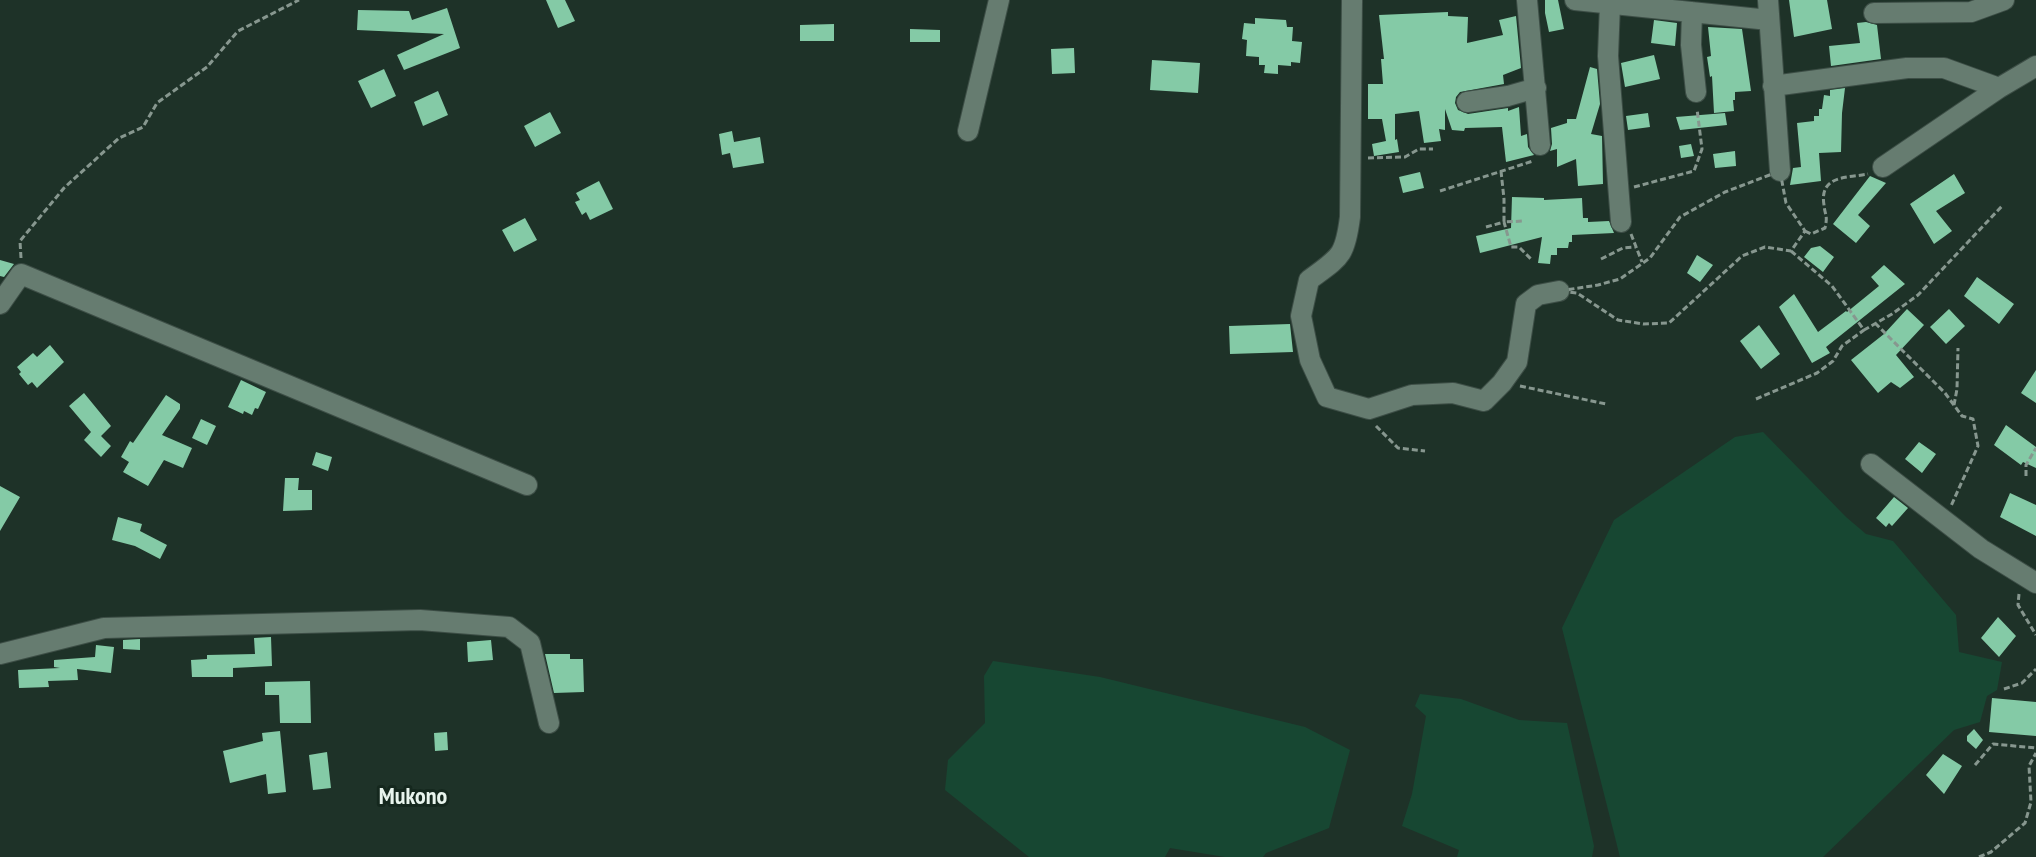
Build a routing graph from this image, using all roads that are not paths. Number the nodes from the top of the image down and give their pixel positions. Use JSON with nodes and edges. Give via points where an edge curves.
{"nodes":[{"id":1,"x":999,"y":0,"type":"edge"},
{"id":2,"x":1352,"y":0,"type":"edge"},
{"id":3,"x":1527,"y":0,"type":"edge"},
{"id":4,"x":1575,"y":0,"type":"edge"},
{"id":5,"x":1767,"y":0,"type":"edge"},
{"id":6,"x":2004,"y":0,"type":"edge"},
{"id":7,"x":1610,"y":4,"type":"junction"},
{"id":8,"x":1692,"y":12,"type":"junction"},
{"id":9,"x":1874,"y":13,"type":"dead end"},
{"id":10,"x":1769,"y":20,"type":"junction"},
{"id":11,"x":2036,"y":66,"type":"edge"},
{"id":12,"x":1773,"y":86,"type":"junction"},
{"id":13,"x":1536,"y":88,"type":"junction"},
{"id":14,"x":1999,"y":88,"type":"junction"},
{"id":15,"x":1695,"y":92,"type":"road end"},
{"id":16,"x":1467,"y":102,"type":"dead end"},
{"id":17,"x":968,"y":131,"type":"dead end"},
{"id":18,"x":1540,"y":145,"type":"road end"},
{"id":19,"x":1883,"y":167,"type":"road end"},
{"id":20,"x":1780,"y":171,"type":"road end"},
{"id":21,"x":1621,"y":222,"type":"road end"},
{"id":22,"x":1559,"y":291,"type":"road end"},
{"id":23,"x":0,"y":304,"type":"edge"},
{"id":24,"x":1871,"y":464,"type":"dead end"},
{"id":25,"x":527,"y":485,"type":"dead end"},
{"id":26,"x":2029,"y":579,"type":"edge"},
{"id":27,"x":0,"y":654,"type":"edge"},
{"id":28,"x":549,"y":723,"type":"dead end"}],
"edges":[{"from":1,"to":17,"type":"street"},
{"from":2,"to":22,"type":"street","via":[[1347,243],[1339,258],[1309,280],[1301,316],[1310,360],[1326,397],[1369,409],[1412,395],[1453,393],[1484,401],[1517,362],[1526,304],[1538,295]]},
{"from":3,"to":13,"type":"street"},
{"from":4,"to":7,"type":"street"},
{"from":5,"to":10,"type":"street"},
{"from":6,"to":9,"type":"street","via":[[1971,12]]},
{"from":7,"to":8,"type":"street"},
{"from":7,"to":21,"type":"street","via":[[1608,56]]},
{"from":8,"to":10,"type":"street"},
{"from":8,"to":15,"type":"street"},
{"from":10,"to":12,"type":"street"},
{"from":11,"to":14,"type":"street"},
{"from":12,"to":14,"type":"street","via":[[1907,68],[1944,68]]},
{"from":12,"to":20,"type":"street"},
{"from":13,"to":16,"type":"street"},
{"from":13,"to":18,"type":"street"},
{"from":14,"to":19,"type":"street"},
{"from":23,"to":25,"type":"street","via":[[21,274]]},
{"from":24,"to":26,"type":"street","via":[[1981,549]]},
{"from":27,"to":28,"type":"street","via":[[104,628],[420,620],[509,627],[530,643]]}]}
